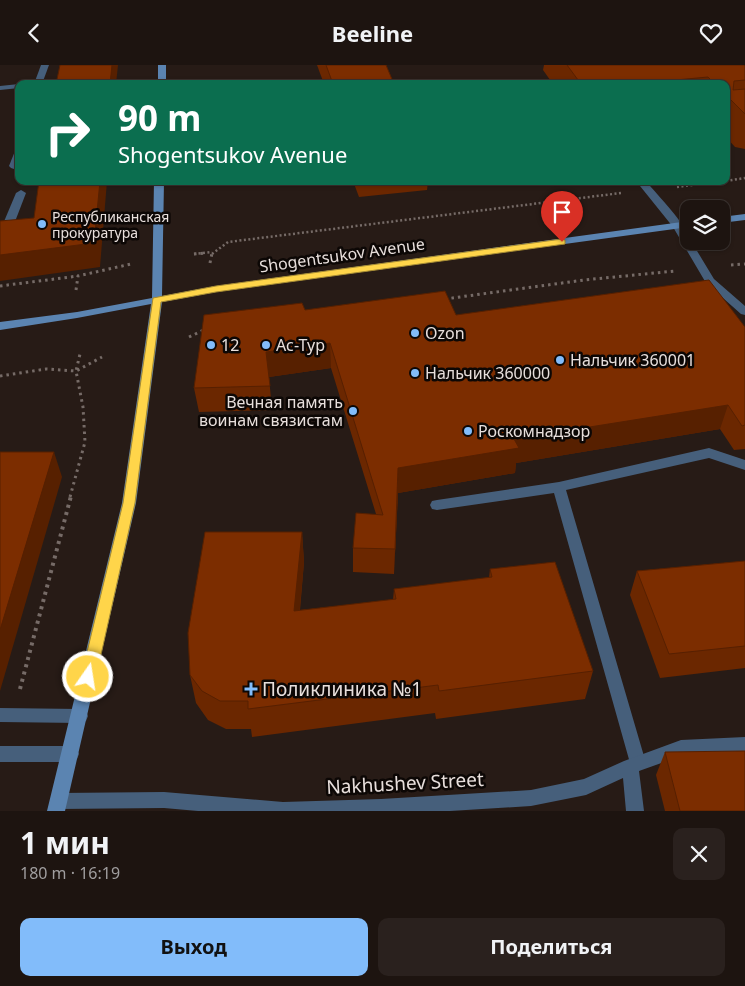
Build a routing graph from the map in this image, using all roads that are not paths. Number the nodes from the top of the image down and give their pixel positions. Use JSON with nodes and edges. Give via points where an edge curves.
{"nodes":[{"id":1,"x":45,"y":65,"type":"edge"},
{"id":2,"x":162,"y":65,"type":"edge"},
{"id":3,"x":39,"y":80,"type":"edge"},
{"id":4,"x":162,"y":80,"type":"edge"},
{"id":5,"x":15,"y":86,"type":"edge"},
{"id":6,"x":0,"y":87,"type":"edge"},
{"id":7,"x":15,"y":163,"type":"edge"},
{"id":8,"x":14,"y":166,"type":"dead end"},
{"id":9,"x":160,"y":185,"type":"edge"},
{"id":10,"x":644,"y":185,"type":"edge"},
{"id":11,"x":21,"y":193,"type":"dead end"},
{"id":12,"x":745,"y":217,"type":"edge"},
{"id":13,"x":730,"y":219,"type":"edge"},
{"id":14,"x":678,"y":226,"type":"junction"},
{"id":15,"x":0,"y":234,"type":"edge"},
{"id":16,"x":157,"y":300,"type":"junction"},
{"id":17,"x":745,"y":312,"type":"edge"},
{"id":18,"x":0,"y":326,"type":"edge"},
{"id":19,"x":745,"y":465,"type":"edge"},
{"id":20,"x":559,"y":487,"type":"junction"},
{"id":21,"x":438,"y":505,"type":"dead end"},
{"id":22,"x":0,"y":715,"type":"edge"},
{"id":23,"x":80,"y":716,"type":"junction"},
{"id":24,"x":745,"y":744,"type":"edge"},
{"id":25,"x":0,"y":754,"type":"edge"},
{"id":26,"x":71,"y":754,"type":"junction"},
{"id":27,"x":634,"y":765,"type":"junction"},
{"id":28,"x":57,"y":806,"type":"edge"},
{"id":29,"x":635,"y":811,"type":"edge"}],
"edges":[{"from":1,"to":3,"type":"street"},
{"from":2,"to":4,"type":"main road"},
{"from":5,"to":6,"type":"street"},
{"from":7,"to":8,"type":"street"},
{"from":9,"to":16,"type":"main road"},
{"from":10,"to":14,"type":"street"},
{"from":11,"to":15,"type":"street","via":[[6,232]]},
{"from":12,"to":13,"type":"main road"},
{"from":14,"to":16,"type":"main road","name":"Shogentsukov Avenue","via":[[216,289]]},
{"from":14,"to":17,"type":"street","via":[[710,281]]},
{"from":16,"to":18,"type":"main road","name":"Shogentsukov Avenue"},
{"from":16,"to":23,"type":"main road","via":[[129,503]]},
{"from":19,"to":20,"type":"street","via":[[709,453]]},
{"from":20,"to":21,"type":"street"},
{"from":20,"to":27,"type":"street"},
{"from":22,"to":23,"type":"street"},
{"from":23,"to":26,"type":"main road"},
{"from":24,"to":27,"type":"street","name":"Nakhushev Street","via":[[682,748]]},
{"from":25,"to":26,"type":"street"},
{"from":26,"to":28,"type":"main road"},
{"from":27,"to":28,"type":"street","name":"Nakhushev Street","via":[[586,787],[531,798],[283,810],[164,800]]},
{"from":27,"to":29,"type":"street"}]}
